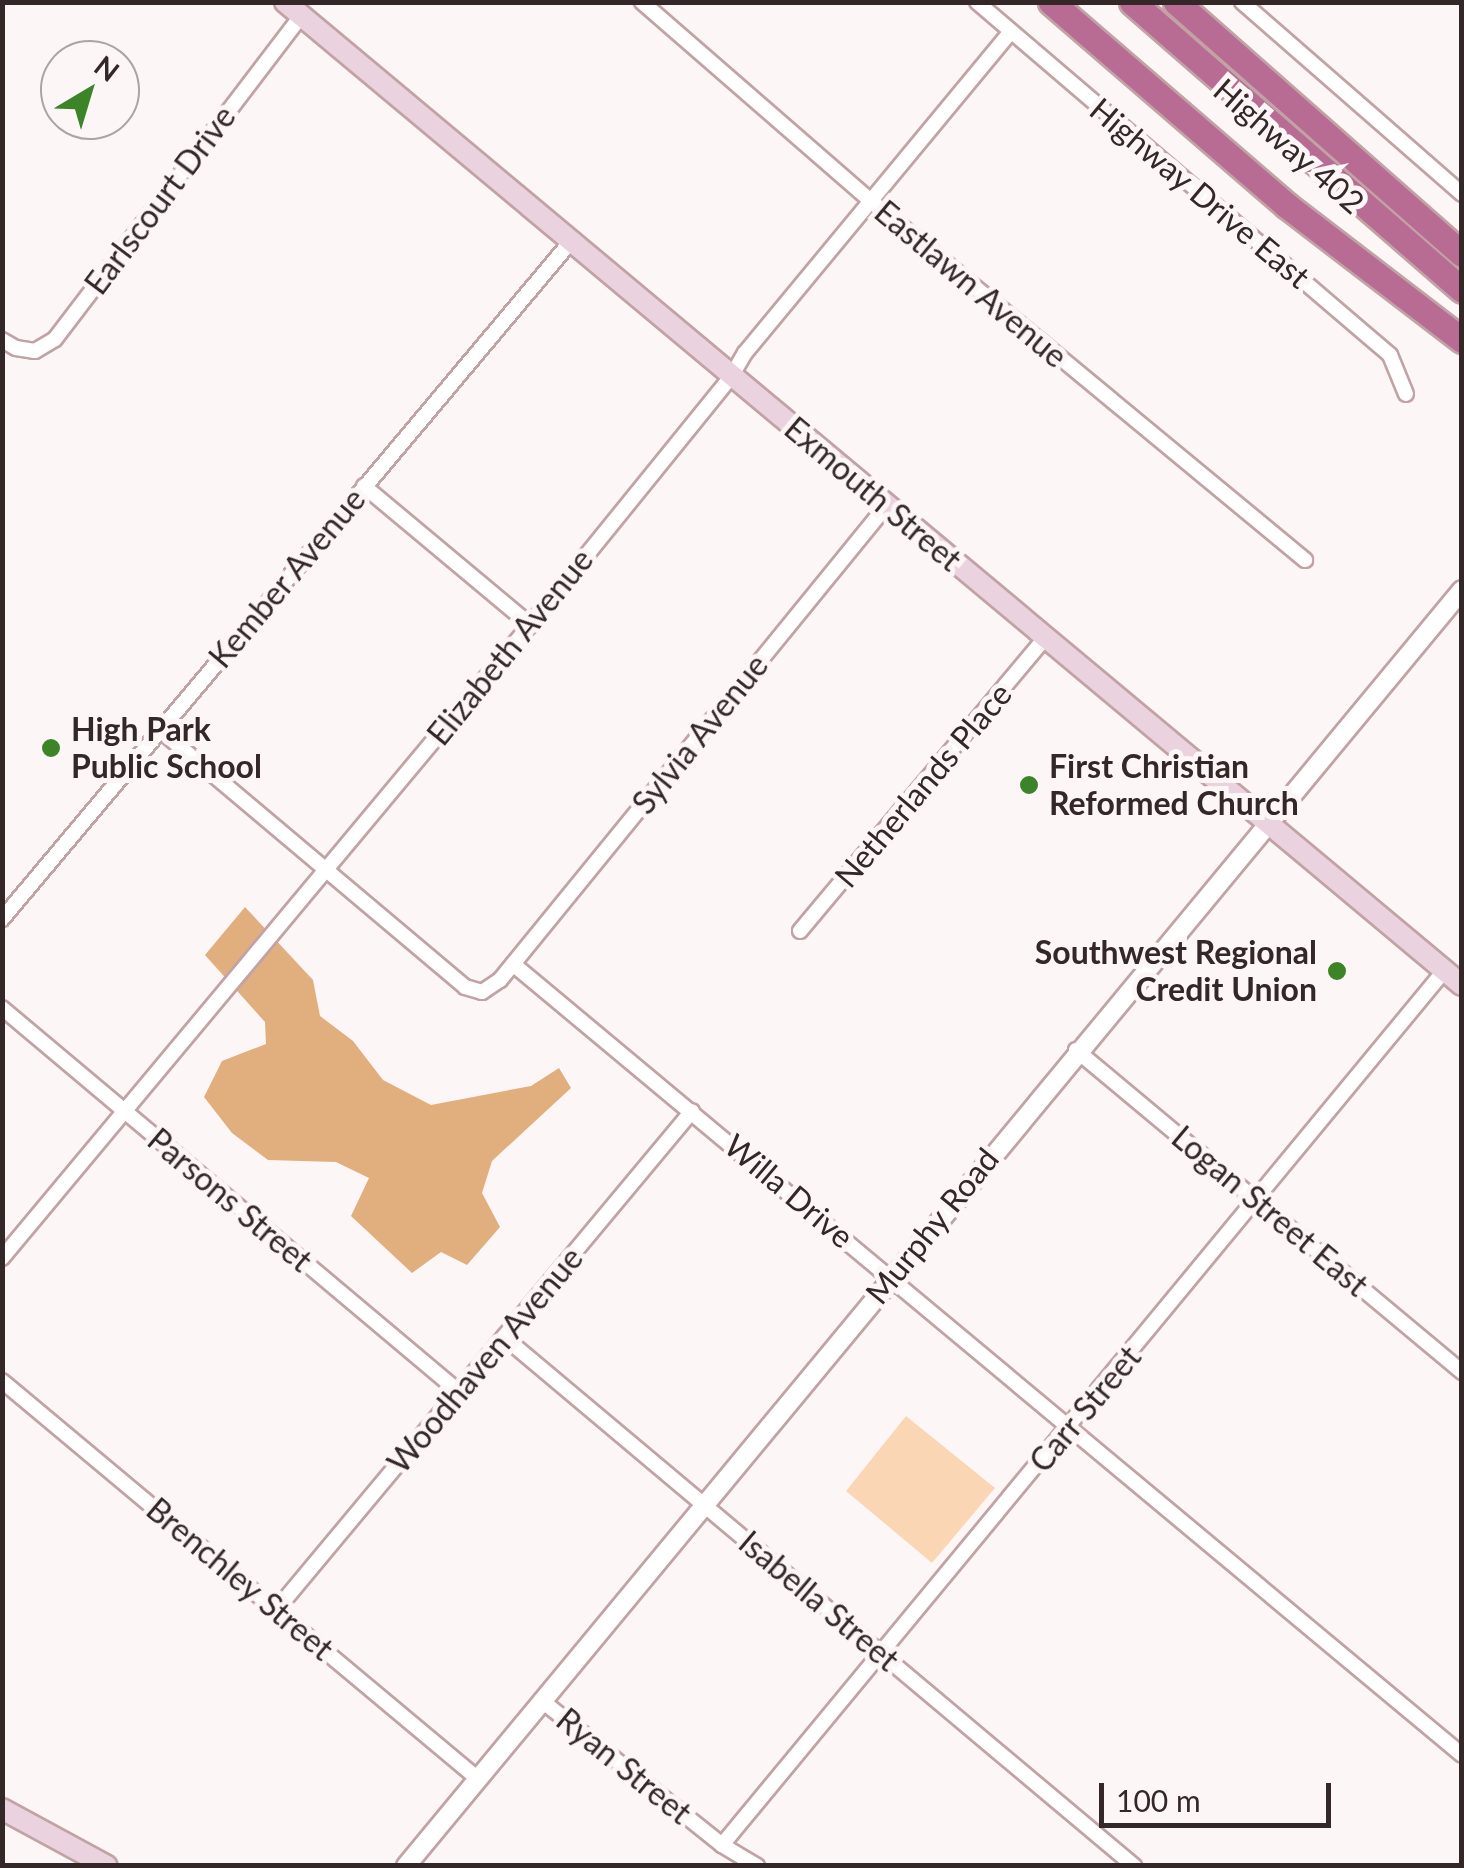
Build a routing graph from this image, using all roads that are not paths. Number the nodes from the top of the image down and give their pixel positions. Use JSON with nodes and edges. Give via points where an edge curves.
{"nodes":[{"id":1,"x":642,"y":2,"type":"edge"},
{"id":2,"x":977,"y":2,"type":"edge"},
{"id":3,"x":1052,"y":2,"type":"edge"},
{"id":4,"x":1074,"y":2,"type":"edge"},
{"id":5,"x":1129,"y":2,"type":"edge"},
{"id":6,"x":1176,"y":2,"type":"edge"},
{"id":7,"x":1242,"y":2,"type":"edge"},
{"id":8,"x":293,"y":9,"type":"edge"},
{"id":9,"x":1011,"y":32,"type":"junction"},
{"id":10,"x":1462,"y":194,"type":"edge"},
{"id":11,"x":872,"y":202,"type":"junction"},
{"id":12,"x":573,"y":240,"type":"junction"},
{"id":13,"x":1462,"y":254,"type":"edge"},
{"id":14,"x":1462,"y":290,"type":"edge"},
{"id":15,"x":1462,"y":339,"type":"edge"},
{"id":16,"x":2,"y":340,"type":"edge"},
{"id":17,"x":731,"y":377,"type":"junction"},
{"id":18,"x":1406,"y":394,"type":"dead end"},
{"id":19,"x":364,"y":486,"type":"junction"},
{"id":20,"x":887,"y":505,"type":"junction"},
{"id":21,"x":1305,"y":560,"type":"dead end"},
{"id":22,"x":1462,"y":590,"type":"edge"},
{"id":23,"x":530,"y":625,"type":"junction"},
{"id":24,"x":1045,"y":638,"type":"junction"},
{"id":25,"x":160,"y":730,"type":"junction"},
{"id":26,"x":1268,"y":824,"type":"junction"},
{"id":27,"x":326,"y":870,"type":"junction"},
{"id":28,"x":2,"y":919,"type":"edge"},
{"id":29,"x":800,"y":931,"type":"dead end"},
{"id":30,"x":513,"y":964,"type":"junction"},
{"id":31,"x":1444,"y":971,"type":"junction"},
{"id":32,"x":1462,"y":986,"type":"edge"},
{"id":33,"x":2,"y":1008,"type":"edge"},
{"id":34,"x":1076,"y":1050,"type":"junction"},
{"id":35,"x":692,"y":1111,"type":"junction"},
{"id":36,"x":124,"y":1112,"type":"junction"},
{"id":37,"x":1258,"y":1199,"type":"junction"},
{"id":38,"x":2,"y":1258,"type":"edge"},
{"id":39,"x":891,"y":1276,"type":"junction"},
{"id":40,"x":504,"y":1337,"type":"junction"},
{"id":41,"x":1462,"y":1372,"type":"edge"},
{"id":42,"x":2,"y":1381,"type":"edge"},
{"id":43,"x":458,"y":1391,"type":"junction"},
{"id":44,"x":1070,"y":1429,"type":"junction"},
{"id":45,"x":704,"y":1504,"type":"junction"},
{"id":46,"x":277,"y":1609,"type":"junction"},
{"id":47,"x":881,"y":1654,"type":"junction"},
{"id":48,"x":541,"y":1700,"type":"junction"},
{"id":49,"x":1462,"y":1755,"type":"edge"},
{"id":50,"x":478,"y":1778,"type":"junction"},
{"id":51,"x":2,"y":1810,"type":"edge"},
{"id":52,"x":722,"y":1844,"type":"junction"},
{"id":53,"x":106,"y":1866,"type":"edge"},
{"id":54,"x":406,"y":1866,"type":"edge"},
{"id":55,"x":757,"y":1866,"type":"edge"},
{"id":56,"x":1134,"y":1866,"type":"edge"}],
"edges":[{"from":1,"to":11,"type":"street","name":"Eastlawn Avenue"},
{"from":2,"to":9,"type":"street","name":"Highway Drive East"},
{"from":3,"to":15,"type":"highway","via":[[1286,204]]},
{"from":4,"to":15,"type":"highway","name":"Highway 402"},
{"from":5,"to":14,"type":"highway","name":"Highway 402"},
{"from":6,"to":13,"type":"highway"},
{"from":7,"to":10,"type":"street"},
{"from":8,"to":12,"type":"main road","name":"Exmouth Street"},
{"from":8,"to":16,"type":"street","name":"Earlscourt Drive","via":[[55,339],[35,351]]},
{"from":9,"to":11,"type":"street","name":"Elizabeth Avenue"},
{"from":9,"to":18,"type":"street","name":"Highway Drive East","via":[[1390,355]]},
{"from":11,"to":17,"type":"street","name":"Elizabeth Avenue"},
{"from":11,"to":21,"type":"street","name":"Eastlawn Avenue"},
{"from":12,"to":17,"type":"main road","name":"Exmouth Street"},
{"from":12,"to":19,"type":"street","name":"Kember Avenue"},
{"from":17,"to":20,"type":"main road","name":"Exmouth Street"},
{"from":17,"to":23,"type":"street","name":"Elizabeth Avenue"},
{"from":19,"to":23,"type":"street"},
{"from":19,"to":25,"type":"street","name":"Kember Avenue"},
{"from":20,"to":24,"type":"main road","name":"Exmouth Street"},
{"from":20,"to":30,"type":"street","name":"Sylvia Avenue"},
{"from":22,"to":26,"type":"street","name":"Murphy Road"},
{"from":23,"to":27,"type":"street","name":"Elizabeth Avenue"},
{"from":24,"to":26,"type":"main road","name":"Exmouth Street"},
{"from":24,"to":29,"type":"street","name":"Netherlands Place"},
{"from":25,"to":27,"type":"street"},
{"from":25,"to":28,"type":"street","name":"Kember Avenue"},
{"from":26,"to":31,"type":"main road","name":"Exmouth Street"},
{"from":26,"to":34,"type":"street","name":"Murphy Road"},
{"from":27,"to":30,"type":"street","via":[[474,992],[490,988]]},
{"from":27,"to":36,"type":"street","name":"Elizabeth Avenue"},
{"from":30,"to":35,"type":"street","name":"Willa Drive"},
{"from":31,"to":32,"type":"main road","name":"Exmouth Street"},
{"from":31,"to":37,"type":"street","name":"Carr Street"},
{"from":33,"to":36,"type":"street","name":"Parsons Street"},
{"from":34,"to":37,"type":"street","name":"Logan Street East"},
{"from":34,"to":39,"type":"street","name":"Murphy Road"},
{"from":35,"to":39,"type":"street","name":"Willa Drive"},
{"from":35,"to":40,"type":"street","name":"Woodhaven Avenue"},
{"from":36,"to":38,"type":"street","name":"Elizabeth Avenue"},
{"from":36,"to":43,"type":"street","name":"Parsons Street"},
{"from":37,"to":41,"type":"street","name":"Logan Street East"},
{"from":37,"to":44,"type":"street","name":"Carr Street"},
{"from":39,"to":44,"type":"street","name":"Willa Drive"},
{"from":39,"to":45,"type":"street","name":"Murphy Road"},
{"from":40,"to":43,"type":"street","name":"Woodhaven Avenue"},
{"from":40,"to":45,"type":"street","name":"Isabella Street"},
{"from":42,"to":46,"type":"street","name":"Brenchley Street"},
{"from":43,"to":46,"type":"street","name":"Woodhaven Avenue"},
{"from":44,"to":47,"type":"street","name":"Carr Street"},
{"from":44,"to":49,"type":"street","name":"Willa Drive"},
{"from":45,"to":47,"type":"street","name":"Isabella Street"},
{"from":45,"to":48,"type":"street","name":"Murphy Road"},
{"from":46,"to":50,"type":"street","name":"Brenchley Street"},
{"from":47,"to":52,"type":"street","name":"Carr Street"},
{"from":47,"to":56,"type":"street","name":"Isabella Street"},
{"from":48,"to":50,"type":"street","name":"Murphy Road"},
{"from":48,"to":52,"type":"street","name":"Ryan Street"},
{"from":50,"to":54,"type":"street","name":"Murphy Road"},
{"from":51,"to":53,"type":"main road"},
{"from":52,"to":55,"type":"street","name":"Ryan Street"}]}
